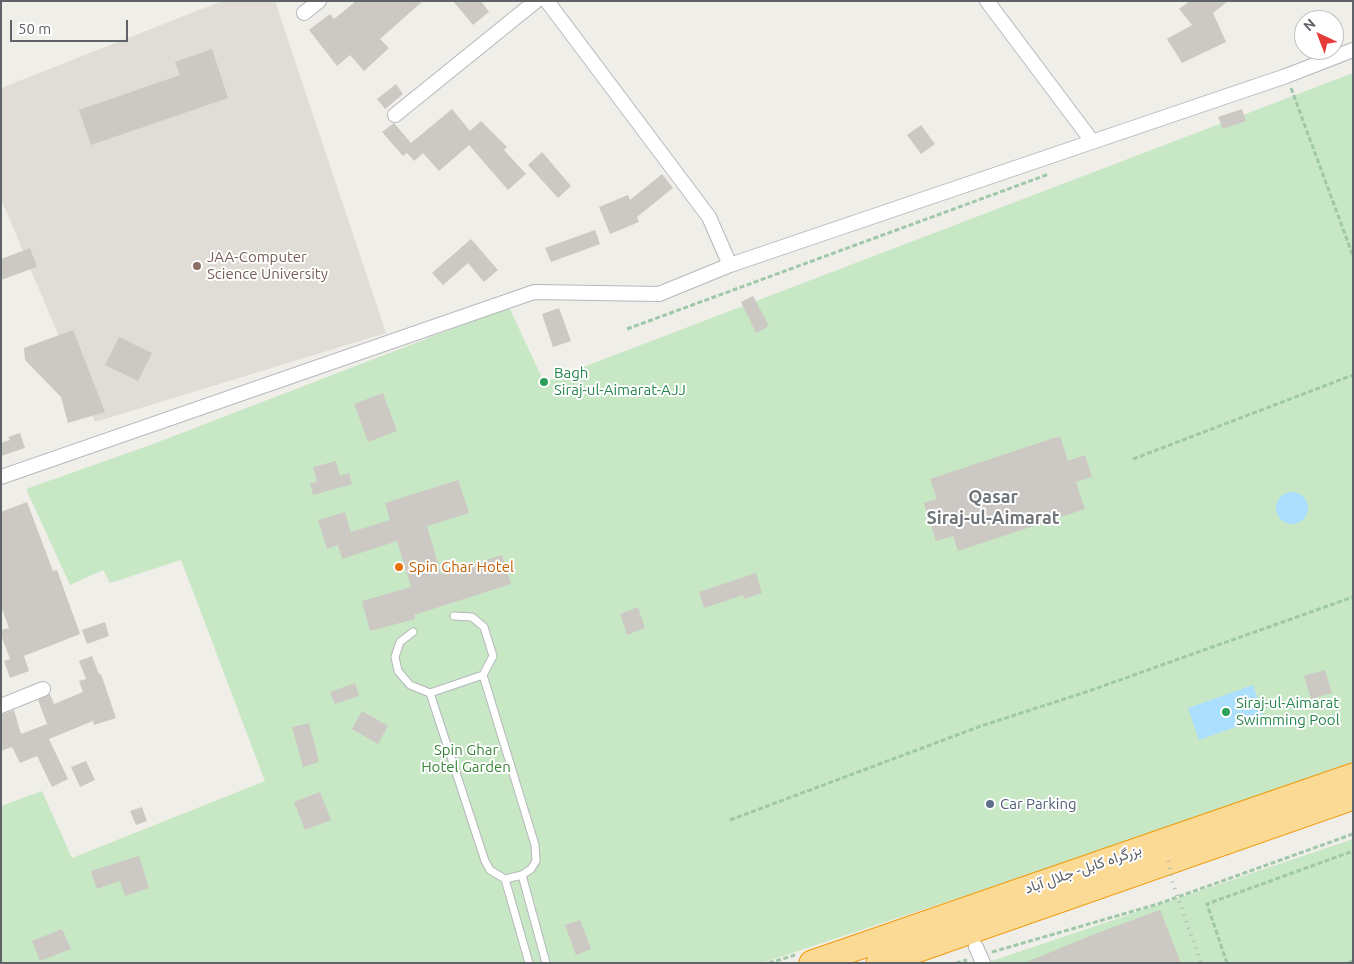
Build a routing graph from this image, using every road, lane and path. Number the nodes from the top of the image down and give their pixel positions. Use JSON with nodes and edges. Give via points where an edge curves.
{"nodes":[{"id":1,"x":319,"y":1,"type":"edge"},
{"id":2,"x":536,"y":1,"type":"edge"},
{"id":3,"x":547,"y":1,"type":"edge"},
{"id":4,"x":987,"y":1,"type":"edge"},
{"id":5,"x":304,"y":13,"type":"dead end"},
{"id":6,"x":1353,"y":50,"type":"edge"},
{"id":7,"x":1288,"y":82,"type":"junction"},
{"id":8,"x":1300,"y":85,"type":"dead end"},
{"id":9,"x":1281,"y":91,"type":"dead end"},
{"id":10,"x":395,"y":115,"type":"dead end"},
{"id":11,"x":1092,"y":142,"type":"junction"},
{"id":12,"x":1056,"y":171,"type":"dead end"},
{"id":13,"x":1353,"y":256,"type":"edge"},
{"id":14,"x":730,"y":265,"type":"junction"},
{"id":15,"x":627,"y":329,"type":"dead end"},
{"id":16,"x":1353,"y":374,"type":"edge"},
{"id":17,"x":1133,"y":459,"type":"dead end"},
{"id":18,"x":1,"y":477,"type":"edge"},
{"id":19,"x":1353,"y":597,"type":"edge"},
{"id":20,"x":454,"y":616,"type":"dead end"},
{"id":21,"x":413,"y":632,"type":"dead end"},
{"id":22,"x":483,"y":675,"type":"junction"},
{"id":23,"x":43,"y":689,"type":"dead end"},
{"id":24,"x":430,"y":693,"type":"junction"},
{"id":25,"x":1,"y":706,"type":"edge"},
{"id":26,"x":1353,"y":776,"type":"edge"},
{"id":27,"x":1353,"y":797,"type":"edge"},
{"id":28,"x":730,"y":820,"type":"dead end"},
{"id":29,"x":1353,"y":834,"type":"edge"},
{"id":30,"x":1353,"y":851,"type":"edge"},
{"id":31,"x":522,"y":875,"type":"junction"},
{"id":32,"x":505,"y":879,"type":"junction"},
{"id":33,"x":980,"y":955,"type":"edge"},
{"id":34,"x":1353,"y":961,"type":"edge"},
{"id":35,"x":529,"y":963,"type":"edge"},
{"id":36,"x":546,"y":963,"type":"edge"},
{"id":37,"x":812,"y":963,"type":"edge"},
{"id":38,"x":879,"y":963,"type":"edge"},
{"id":39,"x":956,"y":963,"type":"edge"},
{"id":40,"x":1227,"y":963,"type":"edge"},
{"id":41,"x":1348,"y":963,"type":"edge"}],
"edges":[{"from":1,"to":5,"type":"street"},
{"from":2,"to":10,"type":"street"},
{"from":3,"to":14,"type":"street","via":[[709,217]]},
{"from":4,"to":11,"type":"street"},
{"from":6,"to":7,"type":"street"},
{"from":7,"to":8,"type":"path"},
{"from":7,"to":9,"type":"path"},
{"from":7,"to":11,"type":"street"},
{"from":7,"to":13,"type":"path"},
{"from":11,"to":14,"type":"street"},
{"from":12,"to":15,"type":"path"},
{"from":14,"to":18,"type":"street","via":[[659,294],[534,292]]},
{"from":16,"to":17,"type":"path"},
{"from":19,"to":28,"type":"path","via":[[981,726]]},
{"from":20,"to":22,"type":"lane","via":[[472,617],[484,627],[493,656]]},
{"from":21,"to":24,"type":"lane","via":[[400,642],[395,657],[398,671],[410,685]]},
{"from":22,"to":24,"type":"lane"},
{"from":22,"to":31,"type":"lane","via":[[535,845],[536,861]]},
{"from":23,"to":25,"type":"street"},
{"from":24,"to":32,"type":"lane","via":[[485,861],[490,870]]},
{"from":26,"to":37,"type":"highway","name":"بزرگراه کابل- جلال آباد"},
{"from":27,"to":38,"type":"highway","name":"بزرگراه کابل- جلال آباد"},
{"from":29,"to":33,"type":"path","via":[[1158,904]]},
{"from":30,"to":40,"type":"path","via":[[1207,904]]},
{"from":31,"to":32,"type":"lane"},
{"from":31,"to":36,"type":"lane"},
{"from":32,"to":35,"type":"lane"},
{"from":33,"to":39,"type":"path"},
{"from":34,"to":41,"type":"path"}]}
